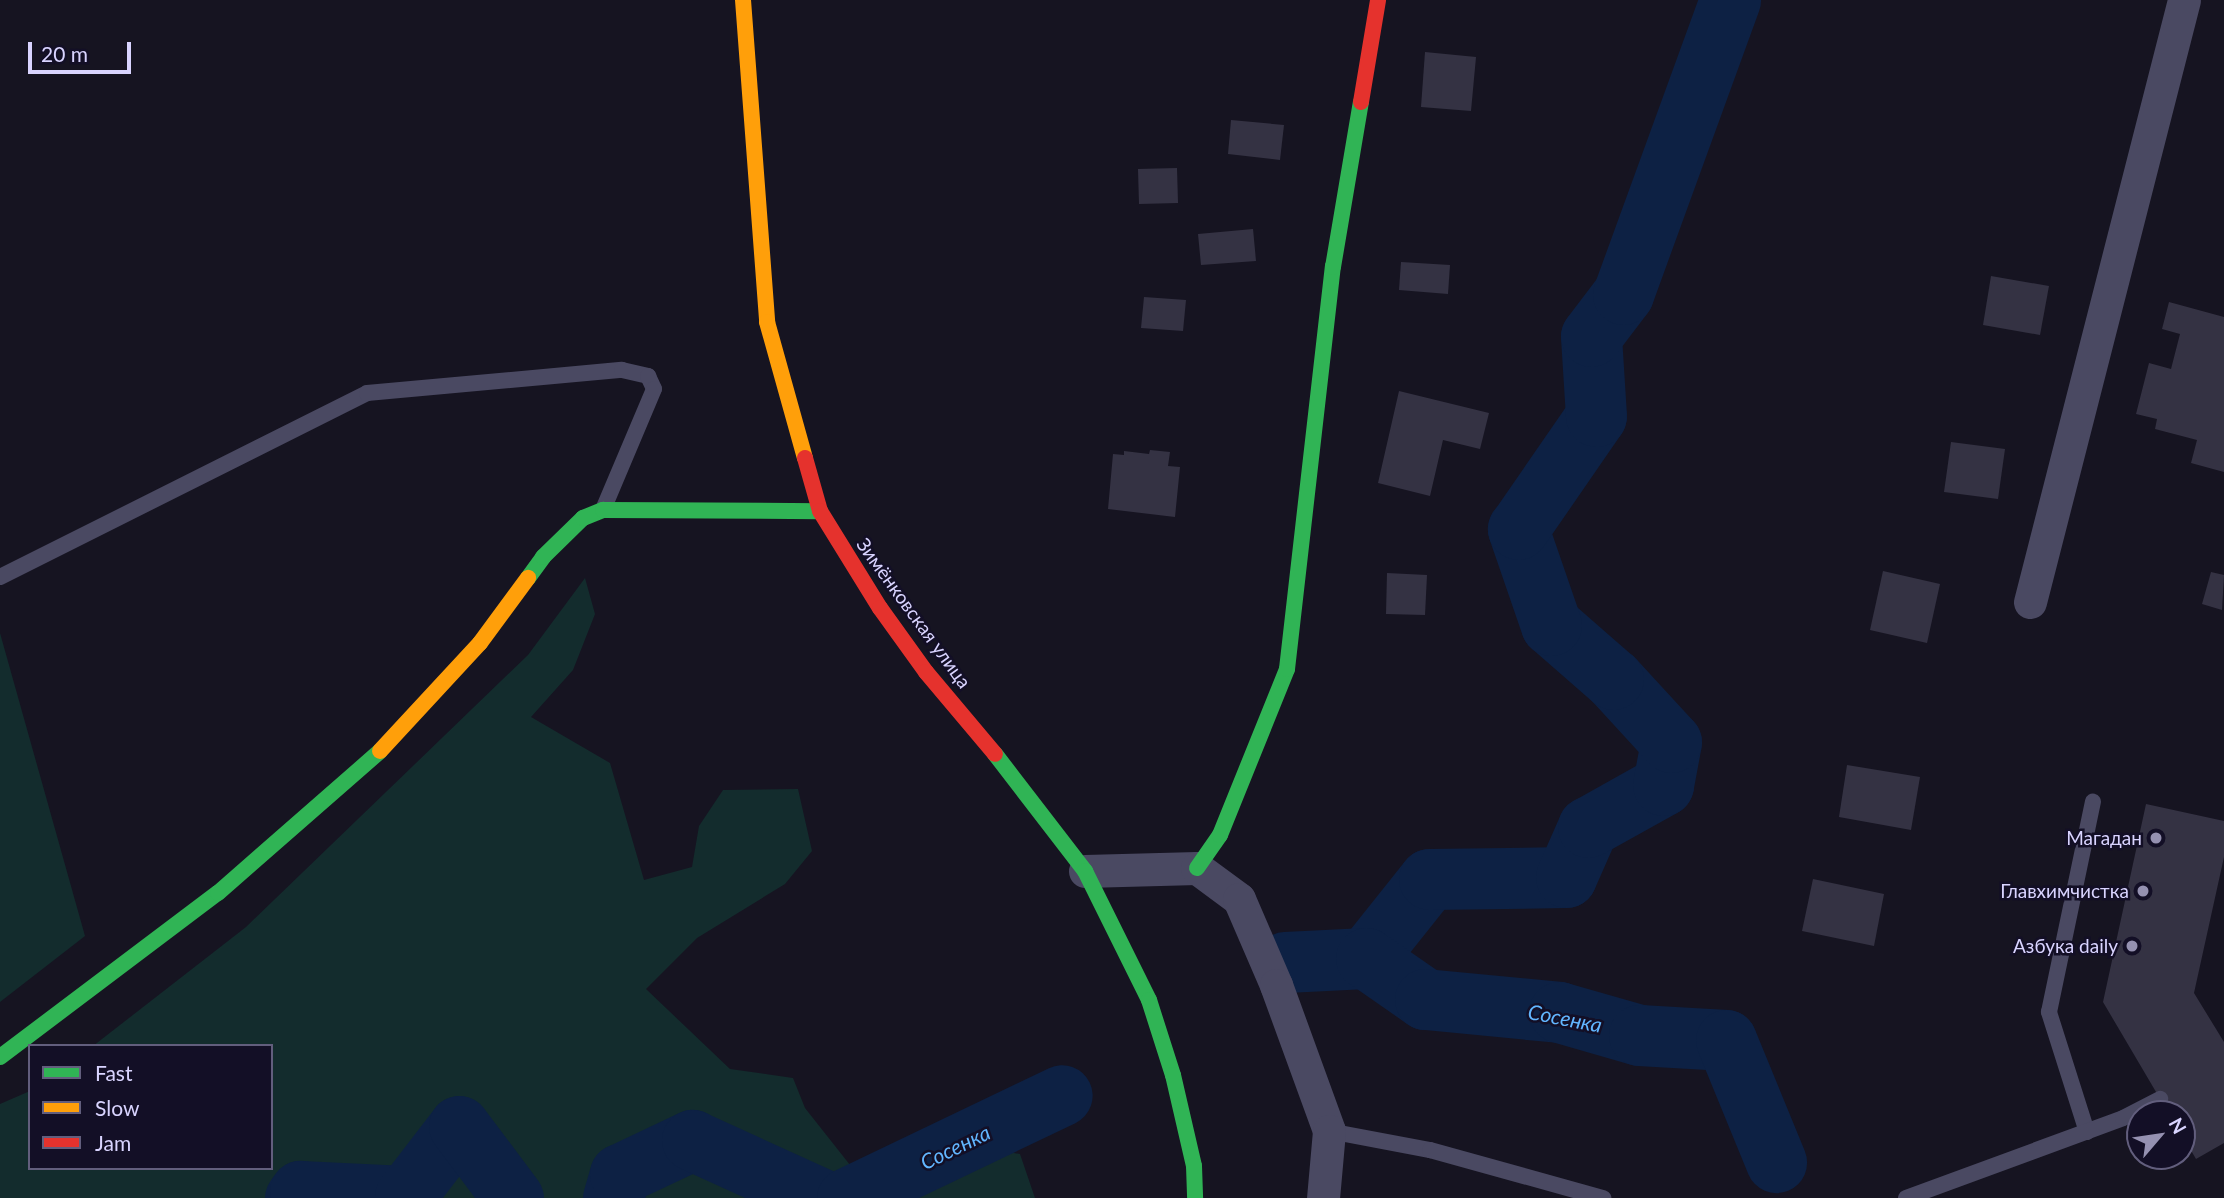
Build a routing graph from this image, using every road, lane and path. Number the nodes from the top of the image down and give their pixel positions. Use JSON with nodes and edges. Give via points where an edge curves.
{"nodes":[{"id":1,"x":743,"y":0,"type":"edge"},
{"id":2,"x":1378,"y":0,"type":"edge"},
{"id":3,"x":2184,"y":0,"type":"edge"},
{"id":4,"x":603,"y":510,"type":"junction"},
{"id":5,"x":820,"y":511,"type":"junction"},
{"id":6,"x":0,"y":577,"type":"edge"},
{"id":7,"x":2030,"y":601,"type":"dead end"},
{"id":8,"x":2093,"y":802,"type":"dead end"},
{"id":9,"x":1197,"y":868,"type":"junction"},
{"id":10,"x":1085,"y":871,"type":"junction"},
{"id":11,"x":0,"y":1057,"type":"edge"},
{"id":12,"x":2160,"y":1099,"type":"dead end"},
{"id":13,"x":1329,"y":1131,"type":"junction"},
{"id":14,"x":2087,"y":1132,"type":"junction"},
{"id":15,"x":1195,"y":1198,"type":"edge"},
{"id":16,"x":1323,"y":1198,"type":"edge"},
{"id":17,"x":1603,"y":1198,"type":"edge"},
{"id":18,"x":1906,"y":1198,"type":"edge"}],
"edges":[{"from":1,"to":5,"type":"street","name":"Зимёнковская улица","via":[[767,322]]},
{"from":2,"to":9,"type":"street","via":[[1333,267],[1287,669],[1220,835]]},
{"from":3,"to":7,"type":"street"},
{"from":4,"to":5,"type":"street"},
{"from":4,"to":6,"type":"lane","via":[[654,390],[648,376],[622,370],[367,393]]},
{"from":4,"to":11,"type":"street","via":[[583,518],[543,557],[480,643],[380,751],[218,893]]},
{"from":5,"to":10,"type":"street","name":"Зимёнковская улица","via":[[926,672]]},
{"from":8,"to":14,"type":"lane","via":[[2049,1012]]},
{"from":9,"to":10,"type":"street"},
{"from":9,"to":13,"type":"street","via":[[1239,899]]},
{"from":10,"to":15,"type":"street","name":"Зимёнковская улица","via":[[1149,1000],[1173,1075],[1194,1166]]},
{"from":12,"to":14,"type":"lane"},
{"from":13,"to":16,"type":"street"},
{"from":13,"to":17,"type":"lane","via":[[1430,1150]]},
{"from":14,"to":18,"type":"lane"}]}
